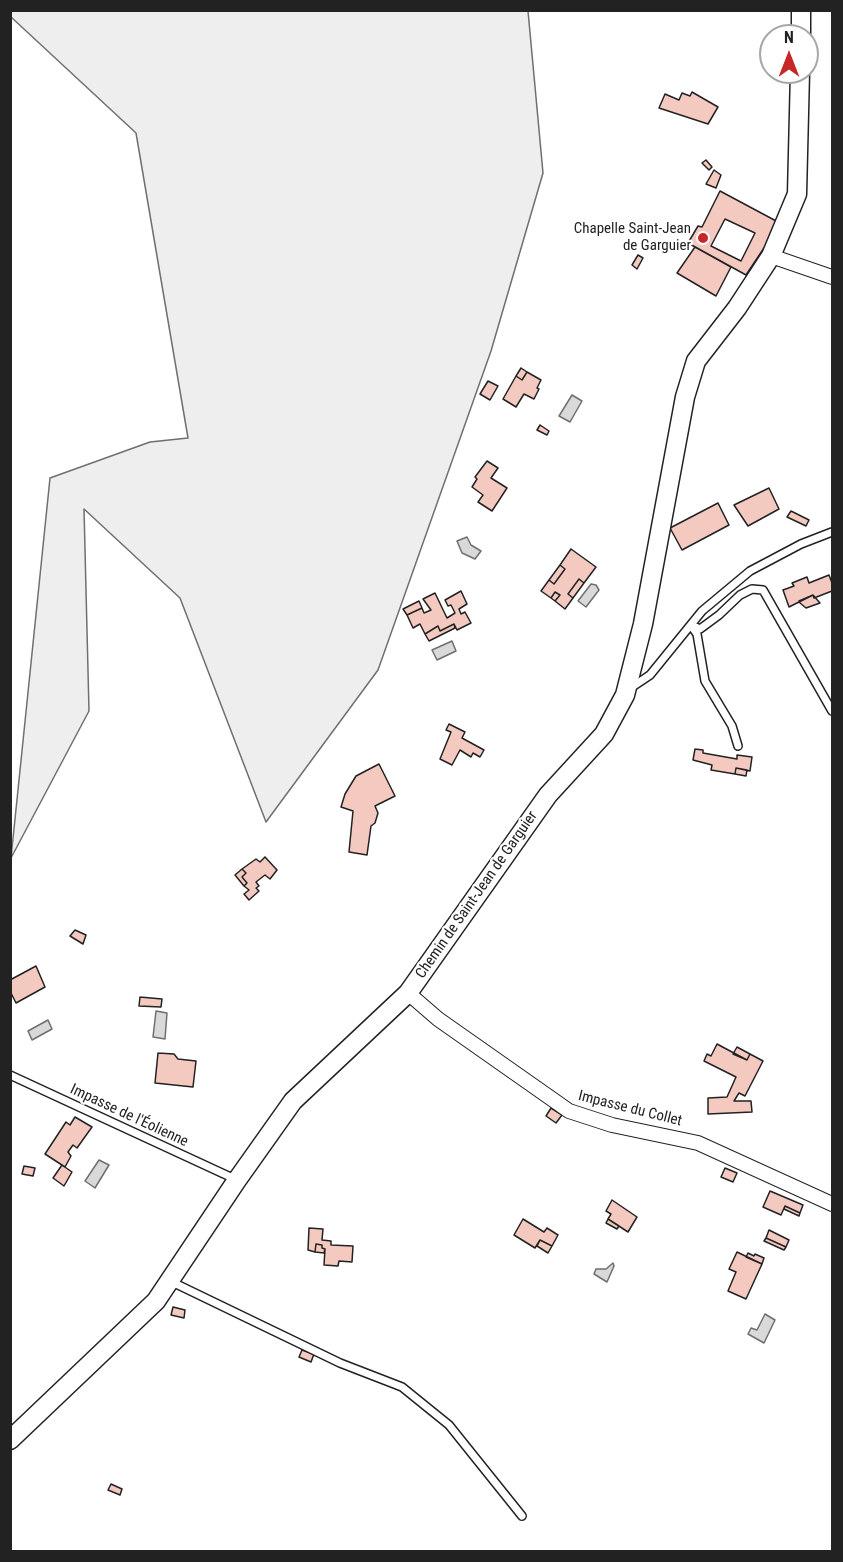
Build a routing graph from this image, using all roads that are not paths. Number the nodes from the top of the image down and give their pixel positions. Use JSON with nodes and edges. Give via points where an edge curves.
{"nodes":[{"id":1,"x":800,"y":84,"type":"edge"},
{"id":2,"x":771,"y":256,"type":"junction"},
{"id":3,"x":832,"y":277,"type":"edge"},
{"id":4,"x":832,"y":532,"type":"edge"},
{"id":5,"x":691,"y":625,"type":"junction"},
{"id":6,"x":626,"y":690,"type":"junction"},
{"id":7,"x":832,"y":711,"type":"edge"},
{"id":8,"x":738,"y":746,"type":"dead end"},
{"id":9,"x":408,"y":993,"type":"junction"},
{"id":10,"x":10,"y":1075,"type":"edge"},
{"id":11,"x":237,"y":1180,"type":"junction"},
{"id":12,"x":832,"y":1204,"type":"edge"},
{"id":13,"x":169,"y":1281,"type":"junction"},
{"id":14,"x":10,"y":1440,"type":"edge"},
{"id":15,"x":522,"y":1516,"type":"dead end"}],
"edges":[{"from":1,"to":2,"type":"street","name":"Chemin de Saint-Jean de Garguier","via":[[796,194]]},
{"from":2,"to":3,"type":"street"},
{"from":2,"to":6,"type":"street","name":"Chemin de Saint-Jean de Garguier","via":[[696,361],[685,397],[643,624]]},
{"from":4,"to":5,"type":"lane","via":[[750,571]]},
{"from":5,"to":6,"type":"lane","via":[[650,675]]},
{"from":5,"to":7,"type":"lane","via":[[700,630],[740,594],[763,590]]},
{"from":5,"to":8,"type":"lane","via":[[697,634],[705,681],[732,726]]},
{"from":6,"to":9,"type":"street","name":"Chemin de Saint-Jean de Garguier","via":[[604,734],[548,795]]},
{"from":9,"to":11,"type":"street","name":"Chemin de Saint-Jean de Garguier","via":[[293,1101]]},
{"from":9,"to":12,"type":"street","name":"Impasse du Collet","via":[[438,1019],[569,1112],[698,1143]]},
{"from":10,"to":11,"type":"lane","name":"Impasse de l'Éolienne"},
{"from":11,"to":13,"type":"street","name":"Chemin de Saint-Jean de Garguier"},
{"from":13,"to":14,"type":"street","name":"Chemin de Saint-Jean de Garguier","via":[[156,1300]]},
{"from":13,"to":15,"type":"lane","via":[[339,1363],[402,1387],[449,1425]]}]}
